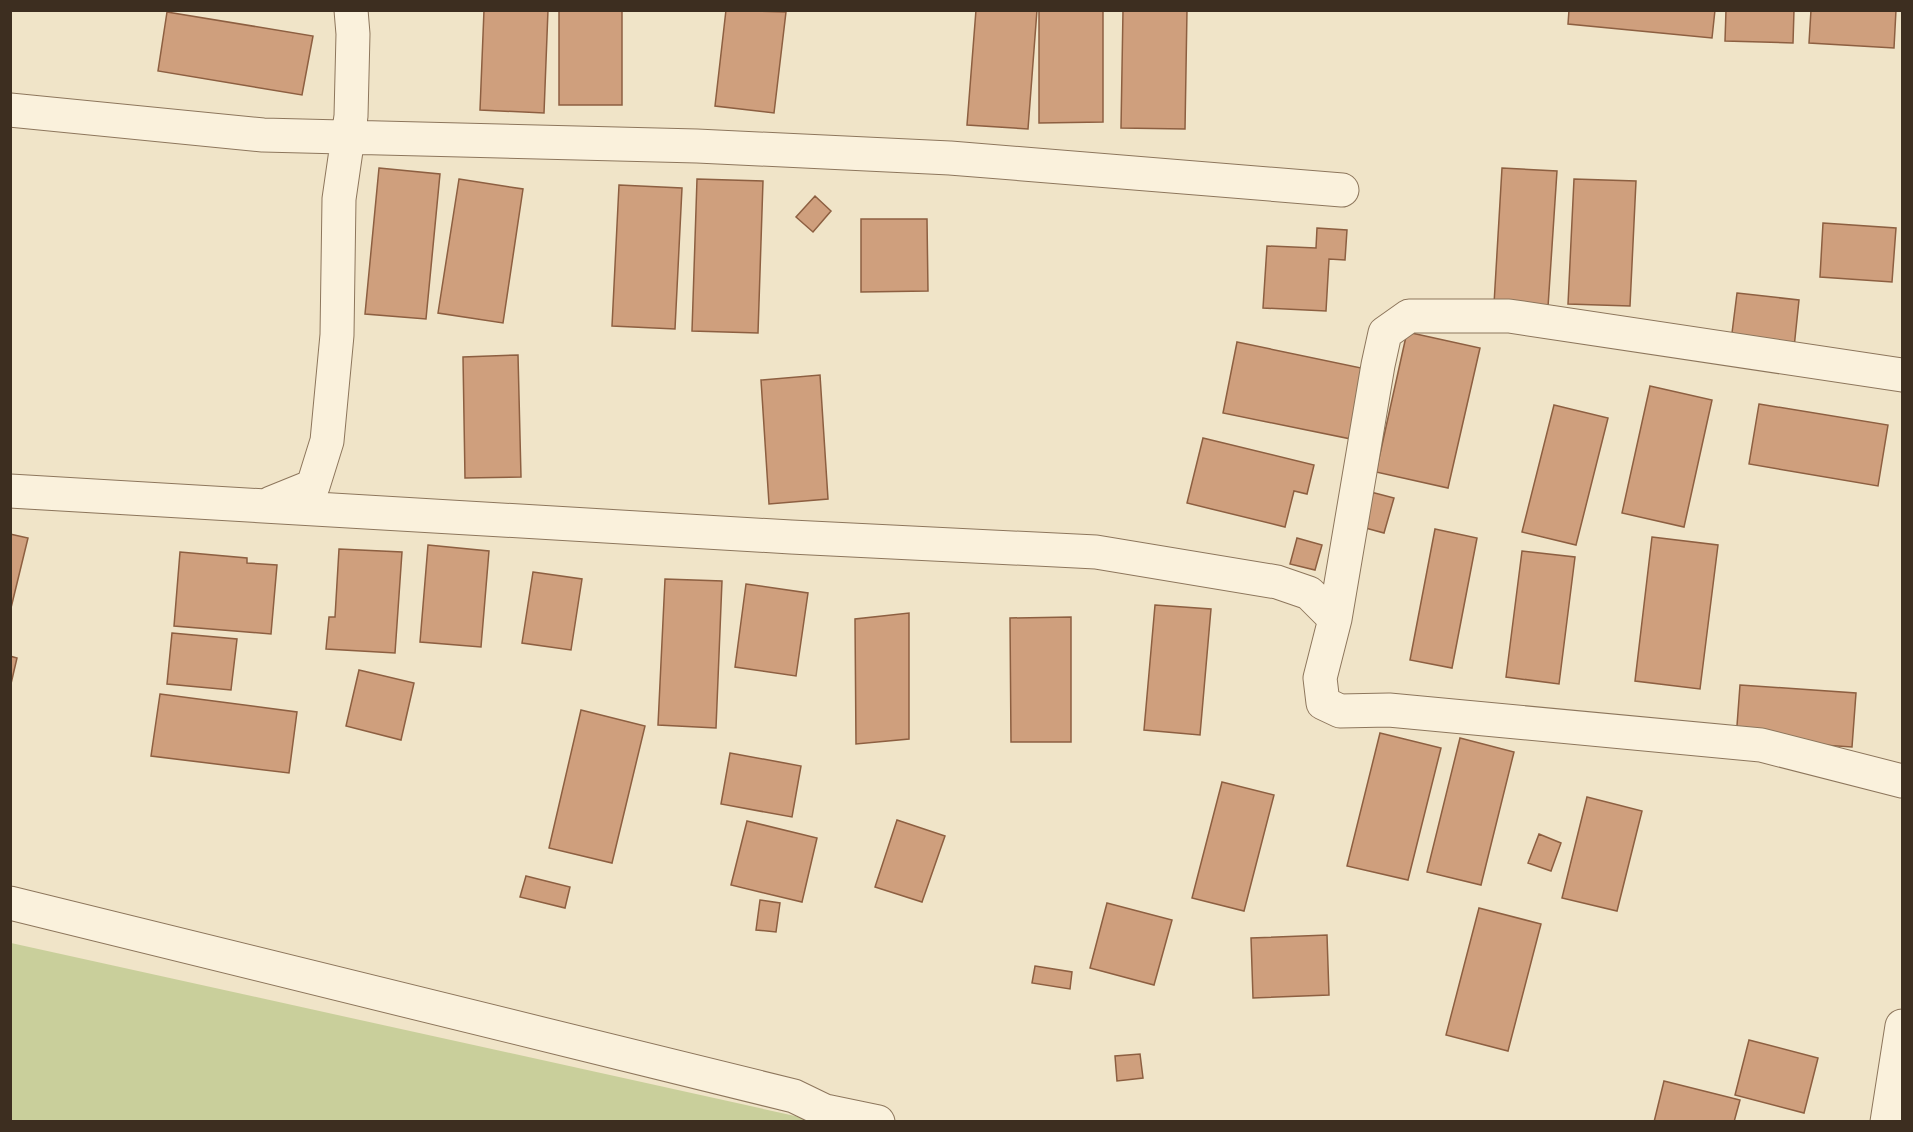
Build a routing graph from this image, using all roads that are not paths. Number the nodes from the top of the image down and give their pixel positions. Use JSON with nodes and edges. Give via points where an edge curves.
{"nodes":[{"id":1,"x":351,"y":10,"type":"edge"},
{"id":2,"x":10,"y":110,"type":"edge"},
{"id":3,"x":348,"y":136,"type":"junction"},
{"id":4,"x":1342,"y":190,"type":"dead end"},
{"id":5,"x":1902,"y":375,"type":"edge"},
{"id":6,"x":10,"y":491,"type":"edge"},
{"id":7,"x":264,"y":506,"type":"junction"},
{"id":8,"x":1335,"y":619,"type":"junction"},
{"id":9,"x":1902,"y":781,"type":"edge"},
{"id":10,"x":10,"y":903,"type":"edge"},
{"id":11,"x":1902,"y":1026,"type":"edge"},
{"id":12,"x":827,"y":1116,"type":"edge"},
{"id":13,"x":878,"y":1122,"type":"edge"},
{"id":14,"x":1887,"y":1122,"type":"edge"}],
"edges":[{"from":1,"to":3,"type":"street"},
{"from":2,"to":3,"type":"street","via":[[263,135]]},
{"from":3,"to":4,"type":"street","via":[[950,158]]},
{"from":3,"to":7,"type":"street","via":[[339,199],[337,336],[327,441],[313,486]]},
{"from":5,"to":8,"type":"street","via":[[1509,316],[1409,316],[1385,333]]},
{"from":6,"to":7,"type":"street"},
{"from":7,"to":8,"type":"street","via":[[1096,552],[1277,582],[1309,593]]},
{"from":8,"to":9,"type":"street","via":[[1320,678],[1323,703],[1340,711],[1389,710],[1761,745]]},
{"from":10,"to":12,"type":"street","via":[[794,1096]]},
{"from":11,"to":14,"type":"street"},
{"from":12,"to":13,"type":"street"}]}
